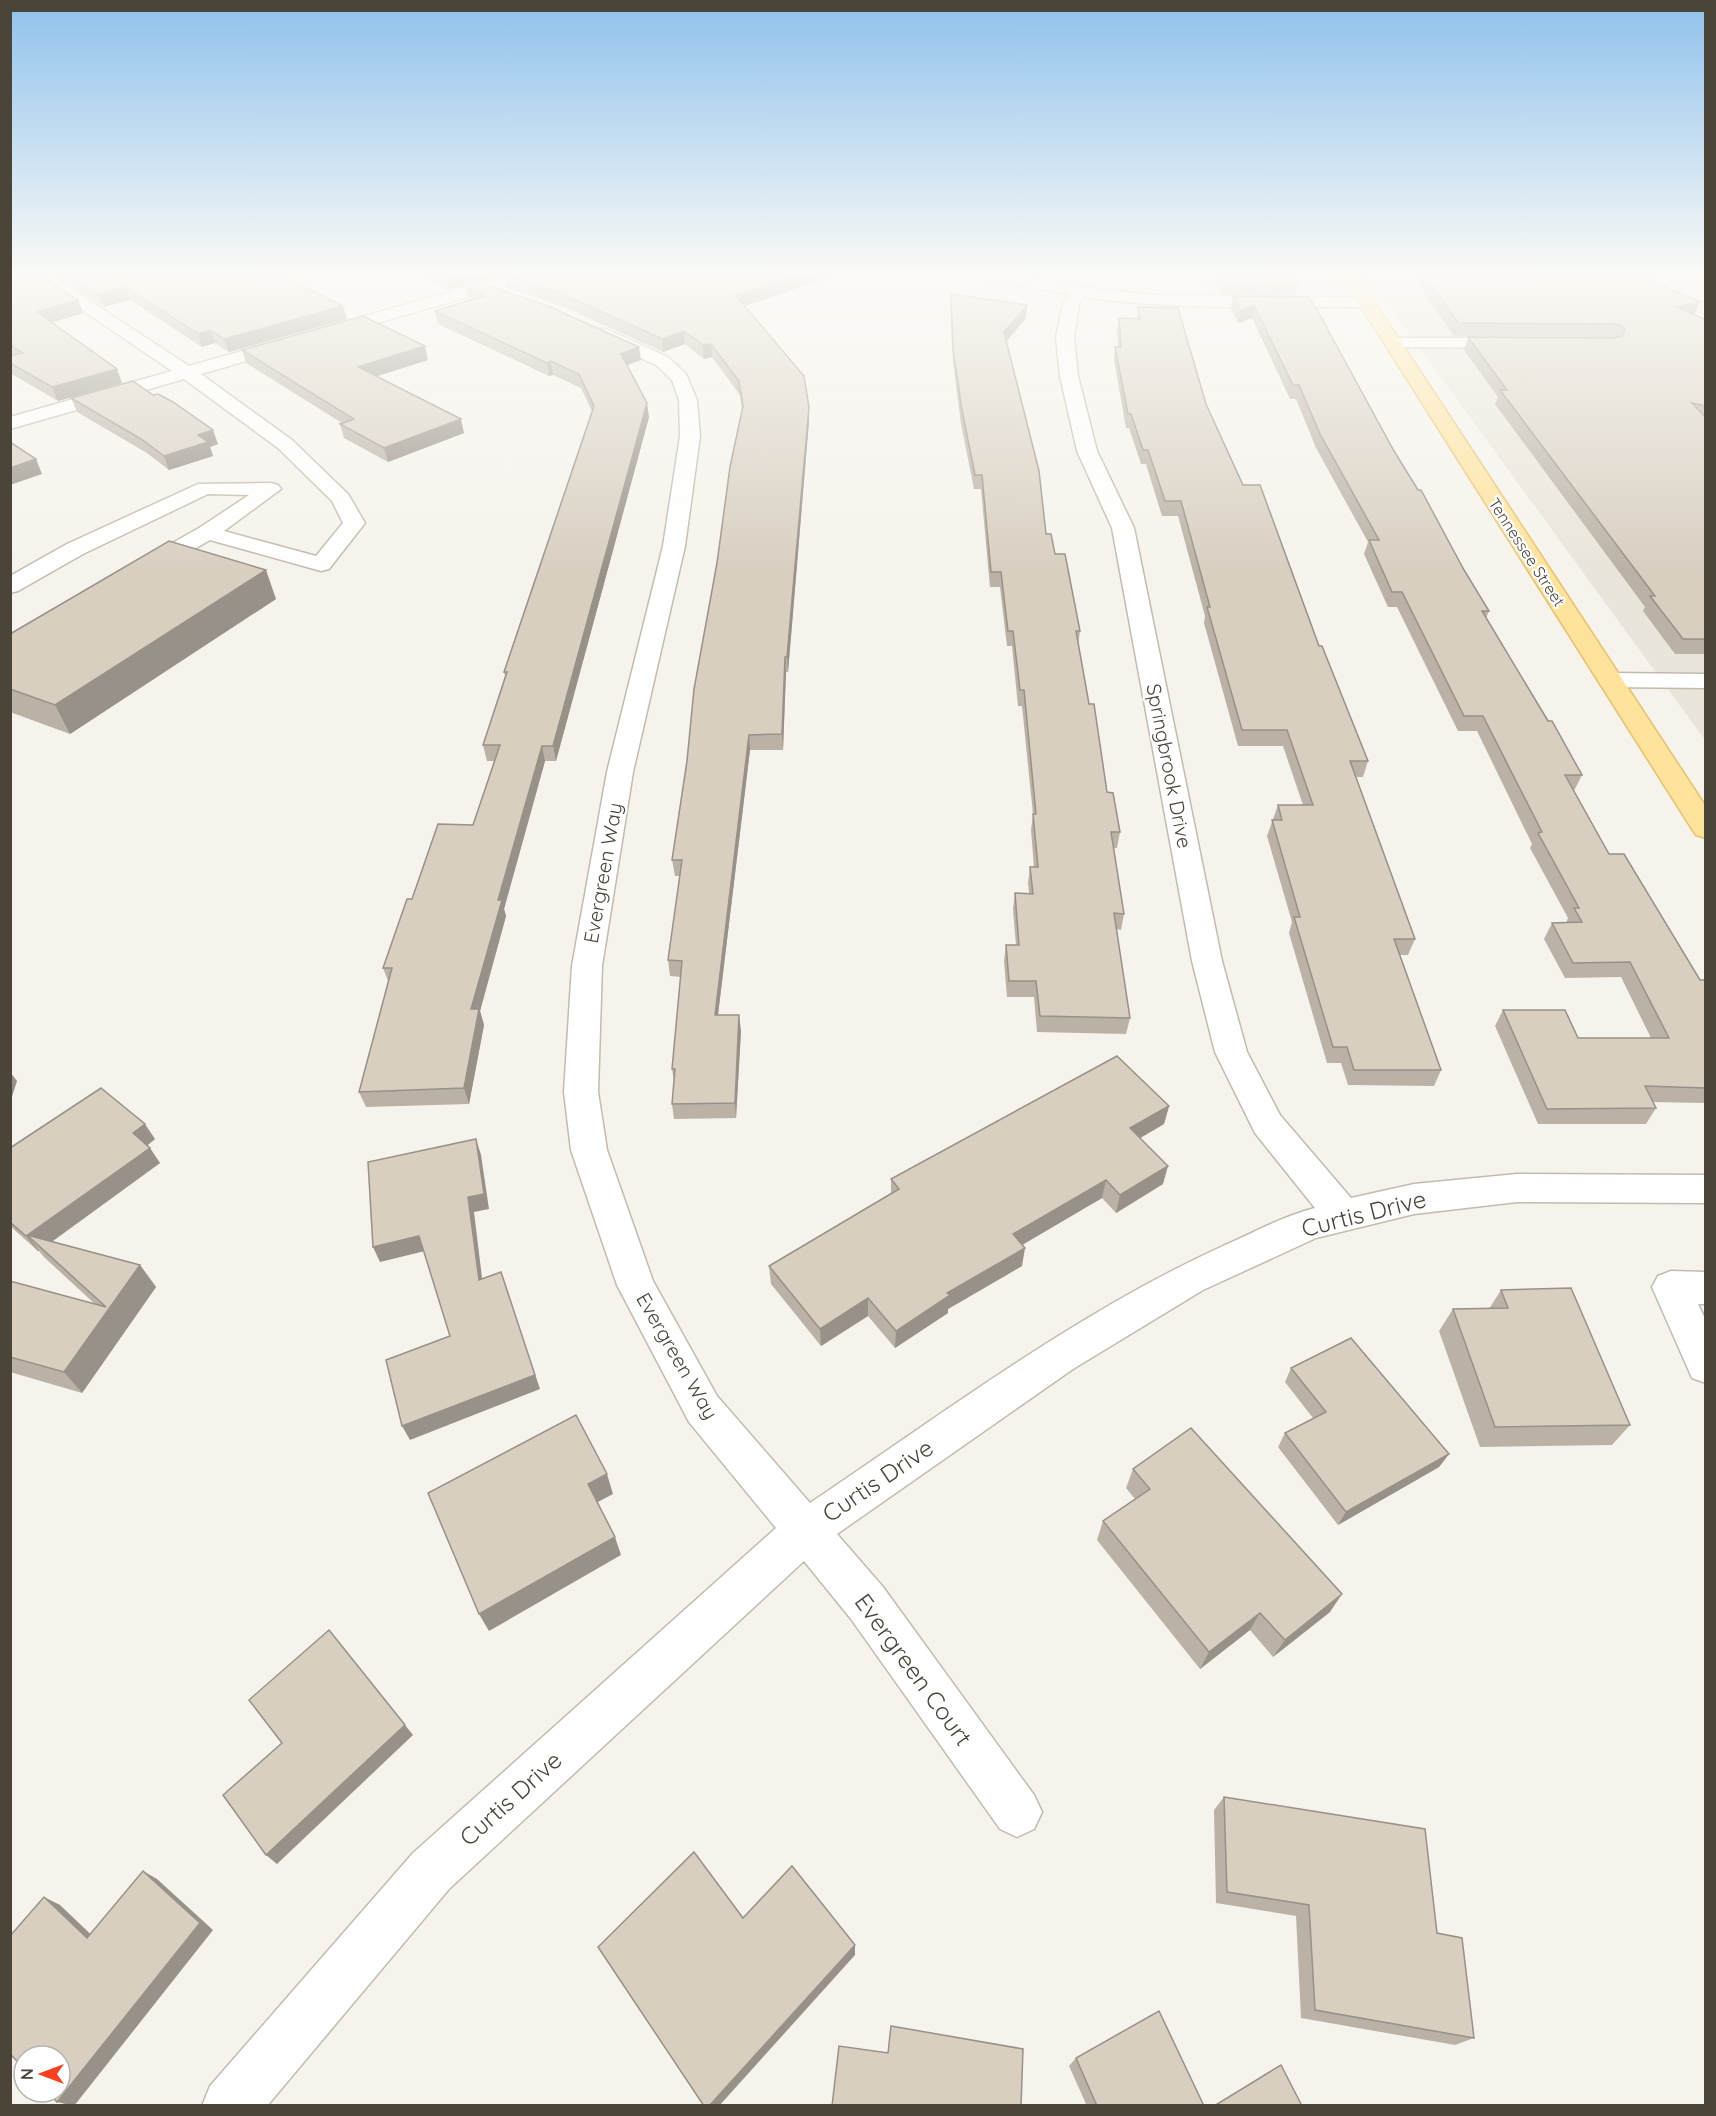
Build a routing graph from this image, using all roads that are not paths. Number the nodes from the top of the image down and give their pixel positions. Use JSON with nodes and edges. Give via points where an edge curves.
{"nodes":[{"id":1,"x":180,"y":374,"type":"edge"},
{"id":2,"x":188,"y":374,"type":"edge"},
{"id":3,"x":675,"y":374,"type":"edge"},
{"id":4,"x":1069,"y":374,"type":"edge"},
{"id":5,"x":1413,"y":374,"type":"edge"},
{"id":6,"x":10,"y":423,"type":"edge"},
{"id":7,"x":285,"y":444,"type":"junction"},
{"id":8,"x":272,"y":489,"type":"junction"},
{"id":9,"x":207,"y":533,"type":"junction"},
{"id":10,"x":124,"y":580,"type":"edge"},
{"id":11,"x":10,"y":586,"type":"edge"},
{"id":12,"x":1610,"y":681,"type":"junction"},
{"id":13,"x":1706,"y":681,"type":"edge"},
{"id":14,"x":1706,"y":829,"type":"edge"},
{"id":15,"x":1706,"y":1189,"type":"edge"},
{"id":16,"x":1343,"y":1215,"type":"junction"},
{"id":17,"x":1706,"y":1288,"type":"edge"},
{"id":18,"x":1706,"y":1365,"type":"edge"},
{"id":19,"x":805,"y":1532,"type":"junction"},
{"id":20,"x":1017,"y":1812,"type":"dead end"},
{"id":21,"x":230,"y":2106,"type":"edge"}],
"edges":[{"from":1,"to":6,"type":"street"},
{"from":2,"to":7,"type":"street"},
{"from":3,"to":19,"type":"street","name":"Evergreen Way","via":[[688,400],[690,436],[674,546],[620,772],[587,966],[581,1092],[589,1150],[636,1285],[703,1409]]},
{"from":4,"to":16,"type":"street","name":"Springbrook Drive","via":[[1087,451],[1123,528],[1207,961],[1231,1052],[1267,1124]]},
{"from":5,"to":12,"type":"main road","name":"Tennessee Street"},
{"from":7,"to":8,"type":"street"},
{"from":7,"to":9,"type":"street","via":[[341,498],[354,523],[321,564]]},
{"from":8,"to":9,"type":"street"},
{"from":8,"to":11,"type":"street","via":[[205,488],[75,549]]},
{"from":9,"to":10,"type":"street"},
{"from":12,"to":13,"type":"street"},
{"from":12,"to":14,"type":"main road","name":"Tennessee Street"},
{"from":15,"to":16,"type":"street","name":"Curtis Drive","via":[[1517,1188],[1414,1198]]},
{"from":16,"to":19,"type":"street","name":"Curtis Drive","via":[[1307,1225],[1190,1279],[1059,1357]]},
{"from":17,"to":18,"type":"street","via":[[1671,1287]]},
{"from":19,"to":20,"type":"street","name":"Evergreen Court","via":[[867,1603]]},
{"from":19,"to":21,"type":"street","name":"Curtis Drive","via":[[431,1871]]}]}
